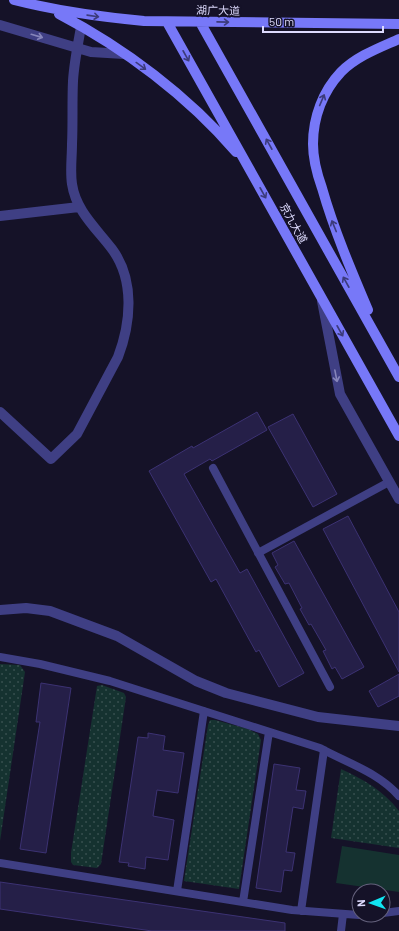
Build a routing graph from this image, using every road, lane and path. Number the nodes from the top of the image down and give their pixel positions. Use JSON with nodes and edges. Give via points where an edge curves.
{"nodes":[{"id":1,"x":14,"y":0,"type":"edge"},
{"id":2,"x":48,"y":8,"type":"junction"},
{"id":3,"x":167,"y":22,"type":"junction"},
{"id":4,"x":200,"y":22,"type":"junction"},
{"id":5,"x":399,"y":24,"type":"edge"},
{"id":6,"x":0,"y":25,"type":"edge"},
{"id":7,"x":81,"y":27,"type":"junction"},
{"id":8,"x":399,"y":39,"type":"edge"},
{"id":9,"x":78,"y":48,"type":"junction"},
{"id":10,"x":124,"y":54,"type":"junction"},
{"id":11,"x":250,"y":169,"type":"junction"},
{"id":12,"x":79,"y":207,"type":"junction"},
{"id":13,"x":0,"y":216,"type":"edge"},
{"id":14,"x":321,"y":297,"type":"junction"},
{"id":15,"x":386,"y":353,"type":"junction"},
{"id":16,"x":399,"y":377,"type":"edge"},
{"id":17,"x":0,"y":412,"type":"edge"},
{"id":18,"x":399,"y":436,"type":"edge"},
{"id":19,"x":213,"y":468,"type":"dead end"},
{"id":20,"x":389,"y":482,"type":"junction"},
{"id":21,"x":399,"y":499,"type":"edge"},
{"id":22,"x":258,"y":553,"type":"junction"},
{"id":23,"x":0,"y":610,"type":"edge"},
{"id":24,"x":0,"y":657,"type":"edge"},
{"id":25,"x":330,"y":687,"type":"dead end"},
{"id":26,"x":204,"y":711,"type":"junction"},
{"id":27,"x":399,"y":726,"type":"edge"},
{"id":28,"x":269,"y":732,"type":"junction"},
{"id":29,"x":324,"y":750,"type":"junction"},
{"id":30,"x":399,"y":796,"type":"edge"},
{"id":31,"x":0,"y":863,"type":"edge"},
{"id":32,"x":177,"y":891,"type":"junction"},
{"id":33,"x":243,"y":902,"type":"junction"},
{"id":34,"x":301,"y":910,"type":"junction"},
{"id":35,"x":343,"y":914,"type":"junction"},
{"id":36,"x":351,"y":914,"type":"edge"},
{"id":37,"x":341,"y":931,"type":"edge"}],
"edges":[{"from":1,"to":2,"type":"street","name":"湖广大道"},
{"from":2,"to":3,"type":"street","name":"湖广大道","one_way":true,"via":[[104,18]]},
{"from":2,"to":7,"type":"street"},
{"from":3,"to":4,"type":"street","name":"湖广大道"},
{"from":3,"to":11,"type":"street","name":"京九大道","one_way":true},
{"from":4,"to":5,"type":"street","name":"湖广大道","one_way":true},
{"from":15,"to":4,"type":"street","name":"京九大道","one_way":true},
{"from":6,"to":9,"type":"street","one_way":true},
{"from":7,"to":9,"type":"street"},
{"from":7,"to":10,"type":"street"},
{"from":15,"to":8,"type":"street","one_way":true,"via":[[330,218],[316,167],[313,144],[315,121],[321,103],[335,79],[360,57]]},
{"from":9,"to":10,"type":"street","via":[[91,52]]},
{"from":9,"to":12,"type":"street","via":[[74,79],[71,182]]},
{"from":10,"to":11,"type":"street","one_way":true,"via":[[194,108]]},
{"from":11,"to":14,"type":"street","name":"京九大道","one_way":true},
{"from":12,"to":13,"type":"street"},
{"from":12,"to":17,"type":"street","via":[[115,253],[126,277],[128,316],[121,350],[77,434],[51,459]]},
{"from":14,"to":18,"type":"street","name":"京九大道","one_way":true},
{"from":14,"to":20,"type":"street","one_way":true,"via":[[340,394]]},
{"from":15,"to":16,"type":"street","name":"京九大道"},
{"from":19,"to":22,"type":"lane"},
{"from":20,"to":21,"type":"street"},
{"from":20,"to":22,"type":"lane"},
{"from":22,"to":25,"type":"lane"},
{"from":23,"to":27,"type":"street","via":[[26,608],[50,611],[117,636],[196,681],[226,694],[318,717]]},
{"from":24,"to":26,"type":"lane","via":[[110,681]]},
{"from":26,"to":28,"type":"lane"},
{"from":26,"to":32,"type":"lane"},
{"from":28,"to":29,"type":"lane"},
{"from":28,"to":33,"type":"lane"},
{"from":29,"to":30,"type":"lane","via":[[371,773]]},
{"from":29,"to":34,"type":"lane"},
{"from":31,"to":32,"type":"lane"},
{"from":32,"to":33,"type":"lane"},
{"from":33,"to":34,"type":"lane"},
{"from":34,"to":35,"type":"lane"},
{"from":35,"to":36,"type":"lane"},
{"from":35,"to":37,"type":"lane"}]}
